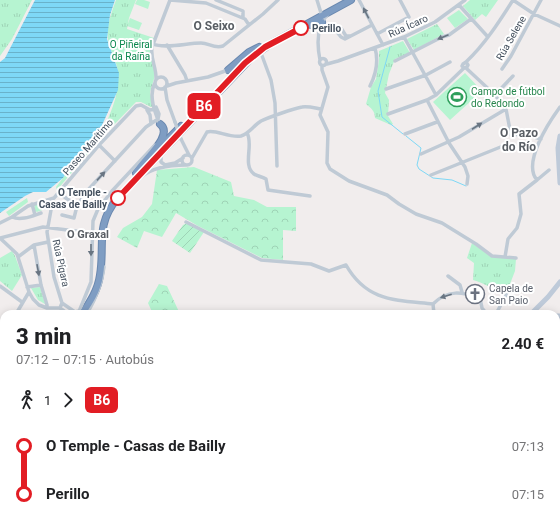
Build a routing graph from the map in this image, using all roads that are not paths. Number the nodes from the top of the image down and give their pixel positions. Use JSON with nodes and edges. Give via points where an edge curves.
{"nodes":[{"id":1,"x":170,"y":0,"type":"edge"},
{"id":2,"x":212,"y":0,"type":"edge"},
{"id":3,"x":216,"y":0,"type":"edge"},
{"id":4,"x":278,"y":0,"type":"edge"},
{"id":5,"x":317,"y":0,"type":"edge"},
{"id":6,"x":345,"y":0,"type":"edge"},
{"id":7,"x":352,"y":0,"type":"edge"},
{"id":8,"x":359,"y":0,"type":"edge"},
{"id":9,"x":400,"y":0,"type":"edge"},
{"id":10,"x":465,"y":0,"type":"edge"},
{"id":11,"x":513,"y":0,"type":"edge"},
{"id":12,"x":541,"y":0,"type":"edge"},
{"id":13,"x":206,"y":3,"type":"junction"},
{"id":14,"x":459,"y":5,"type":"junction"},
{"id":15,"x":332,"y":11,"type":"junction"},
{"id":16,"x":321,"y":13,"type":"junction"},
{"id":17,"x":534,"y":14,"type":"junction"},
{"id":18,"x":243,"y":18,"type":"junction"},
{"id":19,"x":471,"y":19,"type":"junction"},
{"id":20,"x":319,"y":24,"type":"junction"},
{"id":21,"x":249,"y":25,"type":"junction"},
{"id":22,"x":372,"y":25,"type":"junction"},
{"id":23,"x":560,"y":25,"type":"edge"},
{"id":24,"x":377,"y":34,"type":"junction"},
{"id":25,"x":404,"y":37,"type":"junction"},
{"id":26,"x":488,"y":37,"type":"junction"},
{"id":27,"x":280,"y":38,"type":"junction"},
{"id":28,"x":153,"y":44,"type":"junction"},
{"id":29,"x":383,"y":45,"type":"junction"},
{"id":30,"x":167,"y":46,"type":"junction"},
{"id":31,"x":375,"y":48,"type":"junction"},
{"id":32,"x":260,"y":50,"type":"junction"},
{"id":33,"x":413,"y":53,"type":"junction"},
{"id":34,"x":322,"y":60,"type":"junction"},
{"id":35,"x":395,"y":61,"type":"dead end"},
{"id":36,"x":450,"y":62,"type":"dead end"},
{"id":37,"x":327,"y":64,"type":"junction"},
{"id":38,"x":322,"y":66,"type":"junction"},
{"id":39,"x":156,"y":68,"type":"junction"},
{"id":40,"x":465,"y":68,"type":"junction"},
{"id":41,"x":502,"y":69,"type":"dead end"},
{"id":42,"x":228,"y":70,"type":"joint"},
{"id":43,"x":426,"y":75,"type":"junction"},
{"id":44,"x":512,"y":76,"type":"dead end"},
{"id":45,"x":165,"y":79,"type":"junction"},
{"id":46,"x":156,"y":81,"type":"junction"},
{"id":47,"x":187,"y":81,"type":"junction"},
{"id":48,"x":176,"y":83,"type":"junction"},
{"id":49,"x":166,"y":86,"type":"junction"},
{"id":50,"x":370,"y":86,"type":"dead end"},
{"id":51,"x":160,"y":89,"type":"junction"},
{"id":52,"x":386,"y":89,"type":"dead end"},
{"id":53,"x":152,"y":94,"type":"junction"},
{"id":54,"x":436,"y":95,"type":"junction"},
{"id":55,"x":496,"y":95,"type":"junction"},
{"id":56,"x":168,"y":100,"type":"junction"},
{"id":57,"x":426,"y":100,"type":"junction"},
{"id":58,"x":153,"y":101,"type":"junction"},
{"id":59,"x":560,"y":107,"type":"edge"},
{"id":60,"x":146,"y":109,"type":"junction"},
{"id":61,"x":155,"y":109,"type":"junction"},
{"id":62,"x":321,"y":109,"type":"junction"},
{"id":63,"x":506,"y":109,"type":"junction"},
{"id":64,"x":388,"y":114,"type":"dead end"},
{"id":65,"x":276,"y":116,"type":"junction"},
{"id":66,"x":159,"y":121,"type":"junction"},
{"id":67,"x":437,"y":122,"type":"junction"},
{"id":68,"x":151,"y":124,"type":"junction"},
{"id":69,"x":247,"y":133,"type":"junction"},
{"id":70,"x":405,"y":134,"type":"dead end"},
{"id":71,"x":560,"y":136,"type":"edge"},
{"id":72,"x":541,"y":139,"type":"junction"},
{"id":73,"x":448,"y":143,"type":"junction"},
{"id":74,"x":99,"y":145,"type":"junction"},
{"id":75,"x":503,"y":146,"type":"dead end"},
{"id":76,"x":421,"y":154,"type":"dead end"},
{"id":77,"x":161,"y":156,"type":"junction"},
{"id":78,"x":187,"y":156,"type":"junction"},
{"id":79,"x":115,"y":161,"type":"junction"},
{"id":80,"x":462,"y":162,"type":"junction"},
{"id":81,"x":186,"y":165,"type":"junction"},
{"id":82,"x":277,"y":166,"type":"dead end"},
{"id":83,"x":549,"y":170,"type":"dead end"},
{"id":84,"x":560,"y":170,"type":"edge"},
{"id":85,"x":136,"y":173,"type":"junction"},
{"id":86,"x":431,"y":175,"type":"dead end"},
{"id":87,"x":140,"y":178,"type":"junction"},
{"id":88,"x":537,"y":180,"type":"junction"},
{"id":89,"x":560,"y":183,"type":"edge"},
{"id":90,"x":467,"y":184,"type":"dead end"},
{"id":91,"x":59,"y":193,"type":"junction"},
{"id":92,"x":310,"y":196,"type":"dead end"},
{"id":93,"x":53,"y":199,"type":"junction"},
{"id":94,"x":32,"y":204,"type":"junction"},
{"id":95,"x":77,"y":206,"type":"junction"},
{"id":96,"x":41,"y":213,"type":"dead end"},
{"id":97,"x":35,"y":215,"type":"junction"},
{"id":98,"x":62,"y":215,"type":"dead end"},
{"id":99,"x":12,"y":217,"type":"junction"},
{"id":100,"x":186,"y":222,"type":"dead end"},
{"id":101,"x":0,"y":223,"type":"edge"},
{"id":102,"x":47,"y":227,"type":"junction"},
{"id":103,"x":92,"y":233,"type":"junction"},
{"id":104,"x":0,"y":238,"type":"edge"},
{"id":105,"x":48,"y":242,"type":"junction"},
{"id":106,"x":34,"y":245,"type":"junction"},
{"id":107,"x":18,"y":257,"type":"junction"},
{"id":108,"x":505,"y":257,"type":"junction"},
{"id":109,"x":516,"y":258,"type":"dead end"},
{"id":110,"x":448,"y":276,"type":"dead end"},
{"id":111,"x":560,"y":282,"type":"edge"},
{"id":112,"x":41,"y":285,"type":"junction"},
{"id":113,"x":27,"y":288,"type":"junction"},
{"id":114,"x":1,"y":289,"type":"edge"},
{"id":115,"x":29,"y":292,"type":"junction"},
{"id":116,"x":462,"y":292,"type":"junction"},
{"id":117,"x":507,"y":293,"type":"dead end"},
{"id":118,"x":22,"y":302,"type":"junction"},
{"id":119,"x":62,"y":303,"type":"junction"},
{"id":120,"x":433,"y":304,"type":"junction"},
{"id":121,"x":46,"y":308,"type":"junction"},
{"id":122,"x":60,"y":308,"type":"junction"},
{"id":123,"x":18,"y":310,"type":"edge"},
{"id":124,"x":63,"y":310,"type":"edge"},
{"id":125,"x":72,"y":310,"type":"edge"},
{"id":126,"x":82,"y":310,"type":"edge"},
{"id":127,"x":82,"y":310,"type":"edge"},
{"id":128,"x":84,"y":310,"type":"edge"},
{"id":129,"x":84,"y":310,"type":"edge"},
{"id":130,"x":434,"y":310,"type":"edge"},
{"id":131,"x":484,"y":310,"type":"edge"},
{"id":132,"x":498,"y":310,"type":"edge"},
{"id":133,"x":535,"y":310,"type":"edge"}],
"edges":[{"from":1,"to":13,"type":"street"},
{"from":1,"to":28,"type":"street"},
{"from":2,"to":13,"type":"street"},
{"from":3,"to":18,"type":"street","via":[[243,11]]},
{"from":4,"to":21,"type":"street"},
{"from":5,"to":16,"type":"street"},
{"from":6,"to":16,"type":"highway"},
{"from":7,"to":15,"type":"highway"},
{"from":22,"to":8,"type":"street","one_way":true},
{"from":9,"to":24,"type":"street","via":[[409,17]]},
{"from":10,"to":14,"type":"street","name":"Rúa Ícaro"},
{"from":11,"to":17,"type":"street"},
{"from":11,"to":26,"type":"street"},
{"from":12,"to":17,"type":"street","name":"Rúa Selene"},
{"from":13,"to":18,"type":"street"},
{"from":14,"to":19,"type":"street"},
{"from":14,"to":25,"type":"street","name":"Rúa Ícaro","via":[[435,22]]},
{"from":15,"to":20,"type":"street"},
{"from":15,"to":27,"type":"highway"},
{"from":16,"to":32,"type":"highway"},
{"from":17,"to":23,"type":"street"},
{"from":17,"to":41,"type":"street","name":"Rúa Selene"},
{"from":18,"to":21,"type":"street"},
{"from":19,"to":26,"type":"street"},
{"from":19,"to":33,"type":"street","one_way":true,"via":[[449,35]]},
{"from":20,"to":22,"type":"street","via":[[338,32],[343,38],[348,38]]},
{"from":20,"to":27,"type":"highway"},
{"from":20,"to":34,"type":"street","via":[[319,54]]},
{"from":21,"to":30,"type":"street","via":[[219,48],[202,43]]},
{"from":22,"to":24,"type":"street"},
{"from":24,"to":29,"type":"street"},
{"from":25,"to":29,"type":"street","name":"Rúa Ícaro"},
{"from":25,"to":33,"type":"street"},
{"from":26,"to":40,"type":"street","via":[[466,62],[468,65]]},
{"from":27,"to":32,"type":"street"},
{"from":27,"to":128,"type":"highway","via":[[245,63],[112,205],[104,221],[99,283]]},
{"from":28,"to":30,"type":"street"},
{"from":28,"to":39,"type":"street","via":[[151,54]]},
{"from":29,"to":31,"type":"street","name":"Rúa Ícaro"},
{"from":30,"to":47,"type":"street"},
{"from":31,"to":37,"type":"street","name":"Rúa Ícaro"},
{"from":31,"to":50,"type":"street","via":[[377,63]]},
{"from":32,"to":42,"type":"highway","via":[[249,52]]},
{"from":32,"to":65,"type":"street","via":[[271,80]]},
{"from":32,"to":77,"type":"street"},
{"from":32,"to":85,"type":"highway","via":[[237,66]]},
{"from":33,"to":35,"type":"street"},
{"from":33,"to":43,"type":"street"},
{"from":34,"to":37,"type":"street","via":[[326,60]]},
{"from":34,"to":38,"type":"street"},
{"from":36,"to":43,"type":"street"},
{"from":37,"to":38,"type":"street","name":"Rúa Ícaro"},
{"from":38,"to":62,"type":"street","via":[[328,87]]},
{"from":39,"to":45,"type":"street"},
{"from":39,"to":46,"type":"street"},
{"from":40,"to":54,"type":"street"},
{"from":40,"to":55,"type":"street"},
{"from":42,"to":47,"type":"street"},
{"from":43,"to":52,"type":"street"},
{"from":43,"to":54,"type":"street"},
{"from":44,"to":55,"type":"street"},
{"from":45,"to":46,"type":"street","via":[[160,77]]},
{"from":45,"to":48,"type":"street"},
{"from":45,"to":49,"type":"street"},
{"from":46,"to":51,"type":"street"},
{"from":46,"to":53,"type":"street"},
{"from":47,"to":48,"type":"street"},
{"from":48,"to":49,"type":"street"},
{"from":49,"to":51,"type":"street"},
{"from":49,"to":56,"type":"street"},
{"from":51,"to":53,"type":"street","via":[[154,90]]},
{"from":51,"to":56,"type":"street"},
{"from":53,"to":58,"type":"street"},
{"from":54,"to":57,"type":"street"},
{"from":55,"to":63,"type":"street"},
{"from":56,"to":78,"type":"street","bridge":true},
{"from":57,"to":64,"type":"street"},
{"from":57,"to":67,"type":"street"},
{"from":58,"to":61,"type":"street"},
{"from":58,"to":66,"type":"street","via":[[159,114]]},
{"from":59,"to":72,"type":"street"},
{"from":60,"to":61,"type":"street","name":"Paseo Marítimo"},
{"from":60,"to":68,"type":"street"},
{"from":60,"to":74,"type":"street","name":"Paseo Marítimo","via":[[141,105],[136,106]]},
{"from":61,"to":66,"type":"street"},
{"from":62,"to":65,"type":"street","via":[[304,107]]},
{"from":62,"to":108,"type":"street","via":[[321,118],[329,135],[327,163],[330,169],[349,181],[387,195],[416,214],[442,223],[492,256]]},
{"from":63,"to":72,"type":"street","via":[[510,135],[524,134]]},
{"from":73,"to":63,"type":"street","one_way":true},
{"from":65,"to":69,"type":"street","via":[[261,121]]},
{"from":65,"to":82,"type":"street"},
{"from":66,"to":68,"type":"street"},
{"from":66,"to":85,"type":"highway","via":[[163,126],[163,140]]},
{"from":66,"to":103,"type":"street","via":[[162,131],[160,140],[98,209],[92,221]]},
{"from":67,"to":70,"type":"street"},
{"from":67,"to":73,"type":"street"},
{"from":68,"to":79,"type":"street"},
{"from":69,"to":78,"type":"street","via":[[241,136],[206,133],[196,151]]},
{"from":69,"to":92,"type":"street","via":[[250,169],[254,174],[266,179],[268,190]]},
{"from":71,"to":84,"type":"street"},
{"from":72,"to":88,"type":"street","via":[[532,167],[533,176]]},
{"from":73,"to":76,"type":"street"},
{"from":73,"to":80,"type":"street"},
{"from":74,"to":79,"type":"street"},
{"from":74,"to":91,"type":"street","name":"Paseo Marítimo"},
{"from":75,"to":80,"type":"street"},
{"from":77,"to":78,"type":"street","via":[[161,162],[165,165]]},
{"from":77,"to":87,"type":"street"},
{"from":78,"to":81,"type":"street","via":[[182,161]]},
{"from":78,"to":81,"type":"street","via":[[191,164]]},
{"from":95,"to":79,"type":"street","one_way":true,"via":[[87,191]]},
{"from":80,"to":86,"type":"street"},
{"from":80,"to":90,"type":"street","via":[[467,172]]},
{"from":81,"to":87,"type":"street","via":[[157,169]]},
{"from":83,"to":88,"type":"street"},
{"from":84,"to":89,"type":"street"},
{"from":85,"to":126,"type":"highway","via":[[110,200],[103,213],[99,229],[96,279]]},
{"from":87,"to":129,"type":"street","via":[[116,204],[108,217],[103,279],[98,294]]},
{"from":88,"to":108,"type":"street","via":[[519,194],[521,214],[517,228],[508,239]]},
{"from":91,"to":93,"type":"street","name":"Paseo Marítimo"},
{"from":91,"to":95,"type":"street"},
{"from":93,"to":94,"type":"street"},
{"from":93,"to":102,"type":"street","name":"Rúa Pígara"},
{"from":94,"to":97,"type":"street"},
{"from":94,"to":99,"type":"street"},
{"from":95,"to":98,"type":"street","via":[[74,218]]},
{"from":96,"to":97,"type":"street"},
{"from":97,"to":99,"type":"street","via":[[17,219]]},
{"from":99,"to":101,"type":"street"},
{"from":100,"to":120,"type":"street","via":[[261,260],[311,264],[332,271],[346,265],[357,282],[367,289],[401,301]]},
{"from":102,"to":103,"type":"street"},
{"from":102,"to":104,"type":"street"},
{"from":102,"to":105,"type":"street","name":"Rúa Pígara"},
{"from":103,"to":127,"type":"street","one_way":true,"via":[[91,282]]},
{"from":104,"to":107,"type":"street"},
{"from":105,"to":106,"type":"street"},
{"from":105,"to":119,"type":"street","name":"Rúa Pígara"},
{"from":106,"to":107,"type":"street"},
{"from":106,"to":112,"type":"street","one_way":true},
{"from":107,"to":113,"type":"street"},
{"from":108,"to":109,"type":"street"},
{"from":110,"to":116,"type":"street","via":[[460,285]]},
{"from":111,"to":133,"type":"street"},
{"from":112,"to":113,"type":"street"},
{"from":112,"to":121,"type":"street"},
{"from":113,"to":115,"type":"street"},
{"from":114,"to":118,"type":"street"},
{"from":115,"to":118,"type":"street"},
{"from":115,"to":121,"type":"street","via":[[39,306]]},
{"from":116,"to":120,"type":"street","one_way":true,"via":[[447,294]]},
{"from":116,"to":131,"type":"street","via":[[480,298]]},
{"from":117,"to":132,"type":"street"},
{"from":118,"to":123,"type":"street"},
{"from":119,"to":122,"type":"street","name":"Rúa Pígara"},
{"from":119,"to":125,"type":"street","name":"Rúa Pígara"},
{"from":120,"to":130,"type":"street"},
{"from":121,"to":122,"type":"street"},
{"from":122,"to":124,"type":"street"}]}
